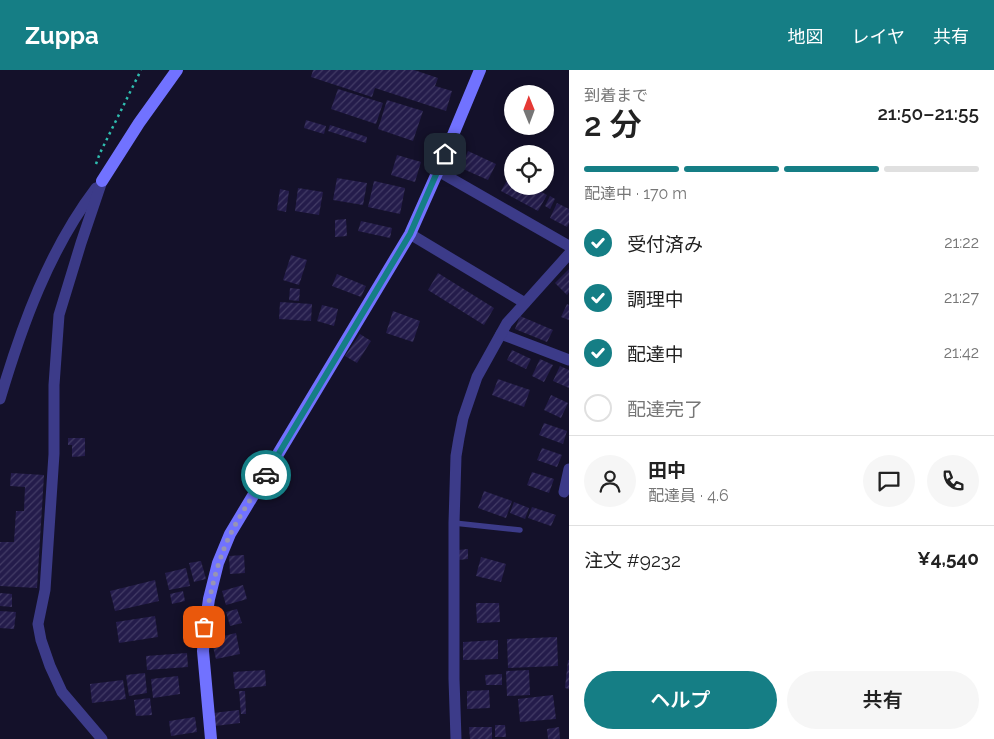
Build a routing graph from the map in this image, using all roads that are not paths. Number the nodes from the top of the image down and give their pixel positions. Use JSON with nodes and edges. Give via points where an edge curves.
{"nodes":[{"id":1,"x":177,"y":70,"type":"edge"},
{"id":2,"x":480,"y":70,"type":"edge"},
{"id":3,"x":438,"y":171,"type":"junction"},
{"id":4,"x":102,"y":181,"type":"junction"},
{"id":5,"x":410,"y":234,"type":"junction"},
{"id":6,"x":569,"y":246,"type":"edge"},
{"id":7,"x":569,"y":254,"type":"edge"},
{"id":8,"x":525,"y":303,"type":"junction"},
{"id":9,"x":501,"y":334,"type":"junction"},
{"id":10,"x":569,"y":360,"type":"edge"},
{"id":11,"x":0,"y":399,"type":"edge"},
{"id":12,"x":569,"y":469,"type":"edge"},
{"id":13,"x":564,"y":492,"type":"dead end"},
{"id":14,"x":454,"y":523,"type":"junction"},
{"id":15,"x":520,"y":530,"type":"dead end"},
{"id":16,"x":102,"y":739,"type":"edge"},
{"id":17,"x":211,"y":739,"type":"edge"},
{"id":18,"x":456,"y":739,"type":"edge"}],
"edges":[{"from":1,"to":4,"type":"street"},
{"from":2,"to":3,"type":"street"},
{"from":3,"to":5,"type":"street"},
{"from":3,"to":6,"type":"street"},
{"from":4,"to":11,"type":"street","via":[[83,206],[36,294]]},
{"from":4,"to":16,"type":"street","via":[[60,315],[54,385],[54,454],[45,580],[38,624],[50,666],[62,692]]},
{"from":5,"to":8,"type":"street"},
{"from":5,"to":17,"type":"street","via":[[230,534],[218,563],[204,627],[203,651]]},
{"from":7,"to":8,"type":"street"},
{"from":8,"to":9,"type":"street"},
{"from":9,"to":10,"type":"street"},
{"from":9,"to":14,"type":"street","via":[[478,377],[459,438]]},
{"from":12,"to":13,"type":"street"},
{"from":14,"to":15,"type":"lane"},
{"from":14,"to":18,"type":"street"}]}
